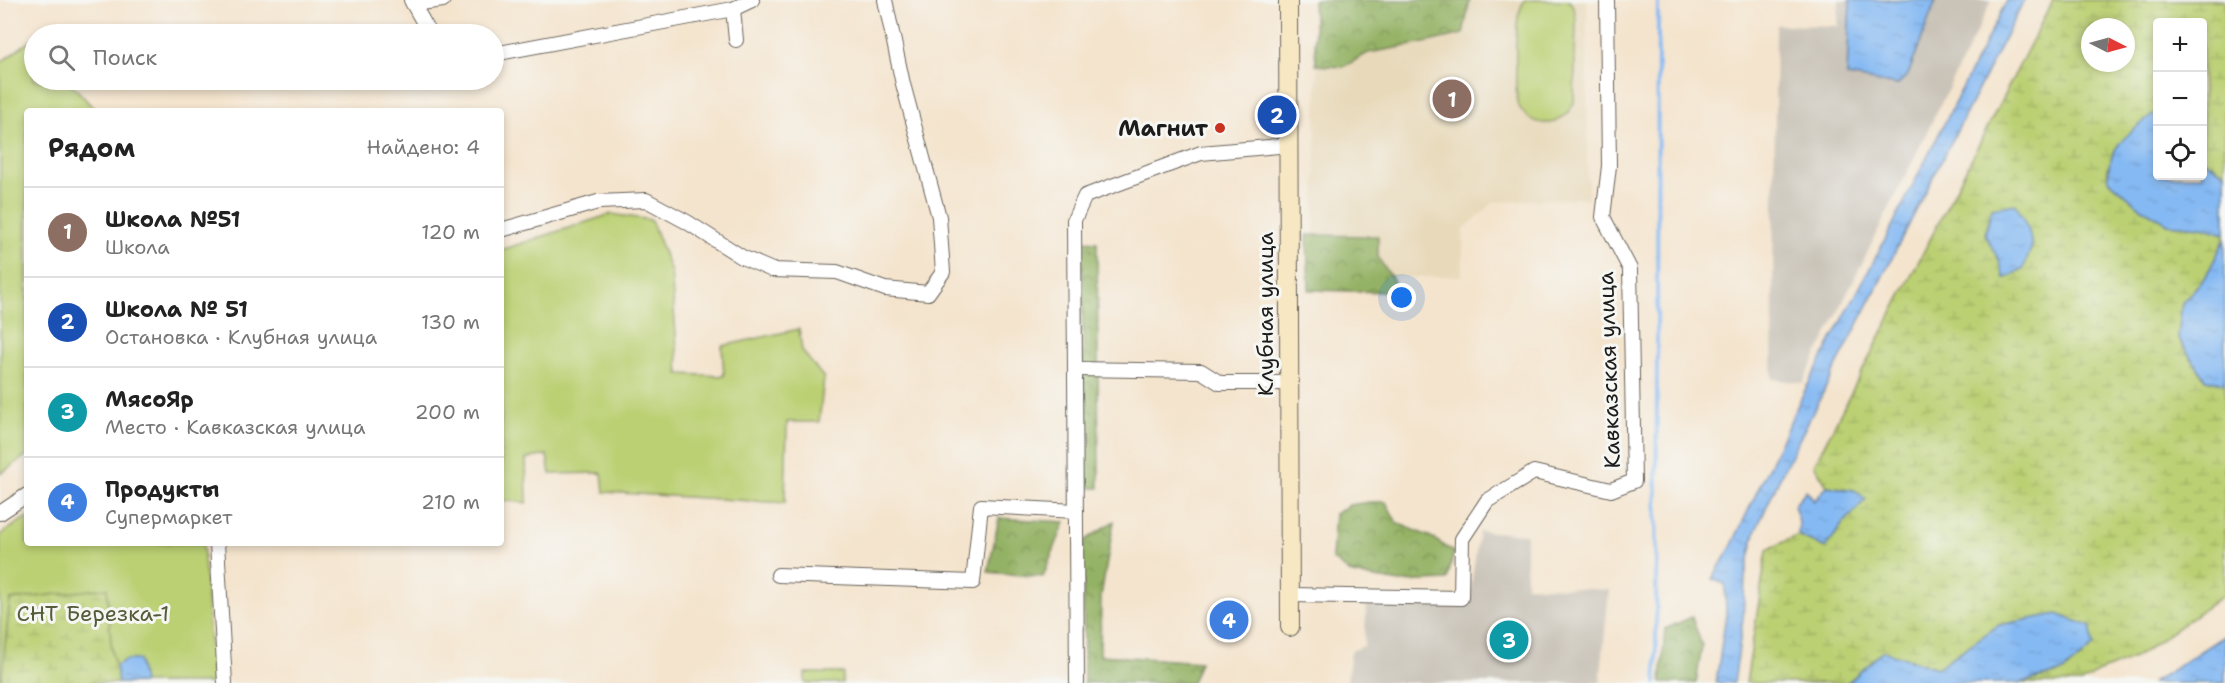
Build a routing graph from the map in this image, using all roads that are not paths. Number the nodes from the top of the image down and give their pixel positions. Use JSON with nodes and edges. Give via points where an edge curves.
{"nodes":[{"id":1,"x":442,"y":0,"type":"edge"},
{"id":2,"x":752,"y":0,"type":"edge"},
{"id":3,"x":885,"y":0,"type":"edge"},
{"id":4,"x":1288,"y":0,"type":"edge"},
{"id":5,"x":1606,"y":0,"type":"edge"},
{"id":6,"x":412,"y":2,"type":"edge"},
{"id":7,"x":733,"y":9,"type":"junction"},
{"id":8,"x":424,"y":24,"type":"edge"},
{"id":9,"x":736,"y":40,"type":"dead end"},
{"id":10,"x":504,"y":52,"type":"edge"},
{"id":11,"x":1289,"y":145,"type":"junction"},
{"id":12,"x":504,"y":229,"type":"edge"},
{"id":13,"x":1075,"y":369,"type":"junction"},
{"id":14,"x":1290,"y":383,"type":"junction"},
{"id":15,"x":24,"y":497,"type":"edge"},
{"id":16,"x":1076,"y":511,"type":"junction"},
{"id":17,"x":0,"y":513,"type":"edge"},
{"id":18,"x":217,"y":546,"type":"edge"},
{"id":19,"x":778,"y":575,"type":"dead end"},
{"id":20,"x":1291,"y":595,"type":"junction"},
{"id":21,"x":1290,"y":627,"type":"dead end"},
{"id":22,"x":225,"y":683,"type":"edge"},
{"id":23,"x":1077,"y":683,"type":"edge"}],
"edges":[{"from":1,"to":6,"type":"street"},
{"from":2,"to":7,"type":"street"},
{"from":3,"to":12,"type":"street","via":[[939,217],[943,272],[928,293],[885,289],[837,272],[772,270],[742,257],[646,200],[598,202]]},
{"from":4,"to":11,"type":"street","name":"Клубная улица"},
{"from":5,"to":20,"type":"street","name":"Кавказская улица","via":[[1609,166],[1603,217],[1630,269],[1634,481],[1611,490],[1534,471],[1487,501],[1462,539],[1461,598]]},
{"from":6,"to":8,"type":"street"},
{"from":7,"to":9,"type":"street"},
{"from":7,"to":10,"type":"street"},
{"from":11,"to":13,"type":"street","via":[[1201,153],[1085,196],[1074,220]]},
{"from":11,"to":14,"type":"street","name":"Клубная улица"},
{"from":13,"to":14,"type":"street","via":[[1201,371],[1220,383]]},
{"from":13,"to":16,"type":"street"},
{"from":14,"to":20,"type":"street","name":"Клубная улица"},
{"from":15,"to":17,"type":"street"},
{"from":16,"to":19,"type":"street","via":[[981,506],[973,582]]},
{"from":16,"to":23,"type":"street"},
{"from":18,"to":22,"type":"street"},
{"from":20,"to":21,"type":"street","name":"Клубная улица"}]}
